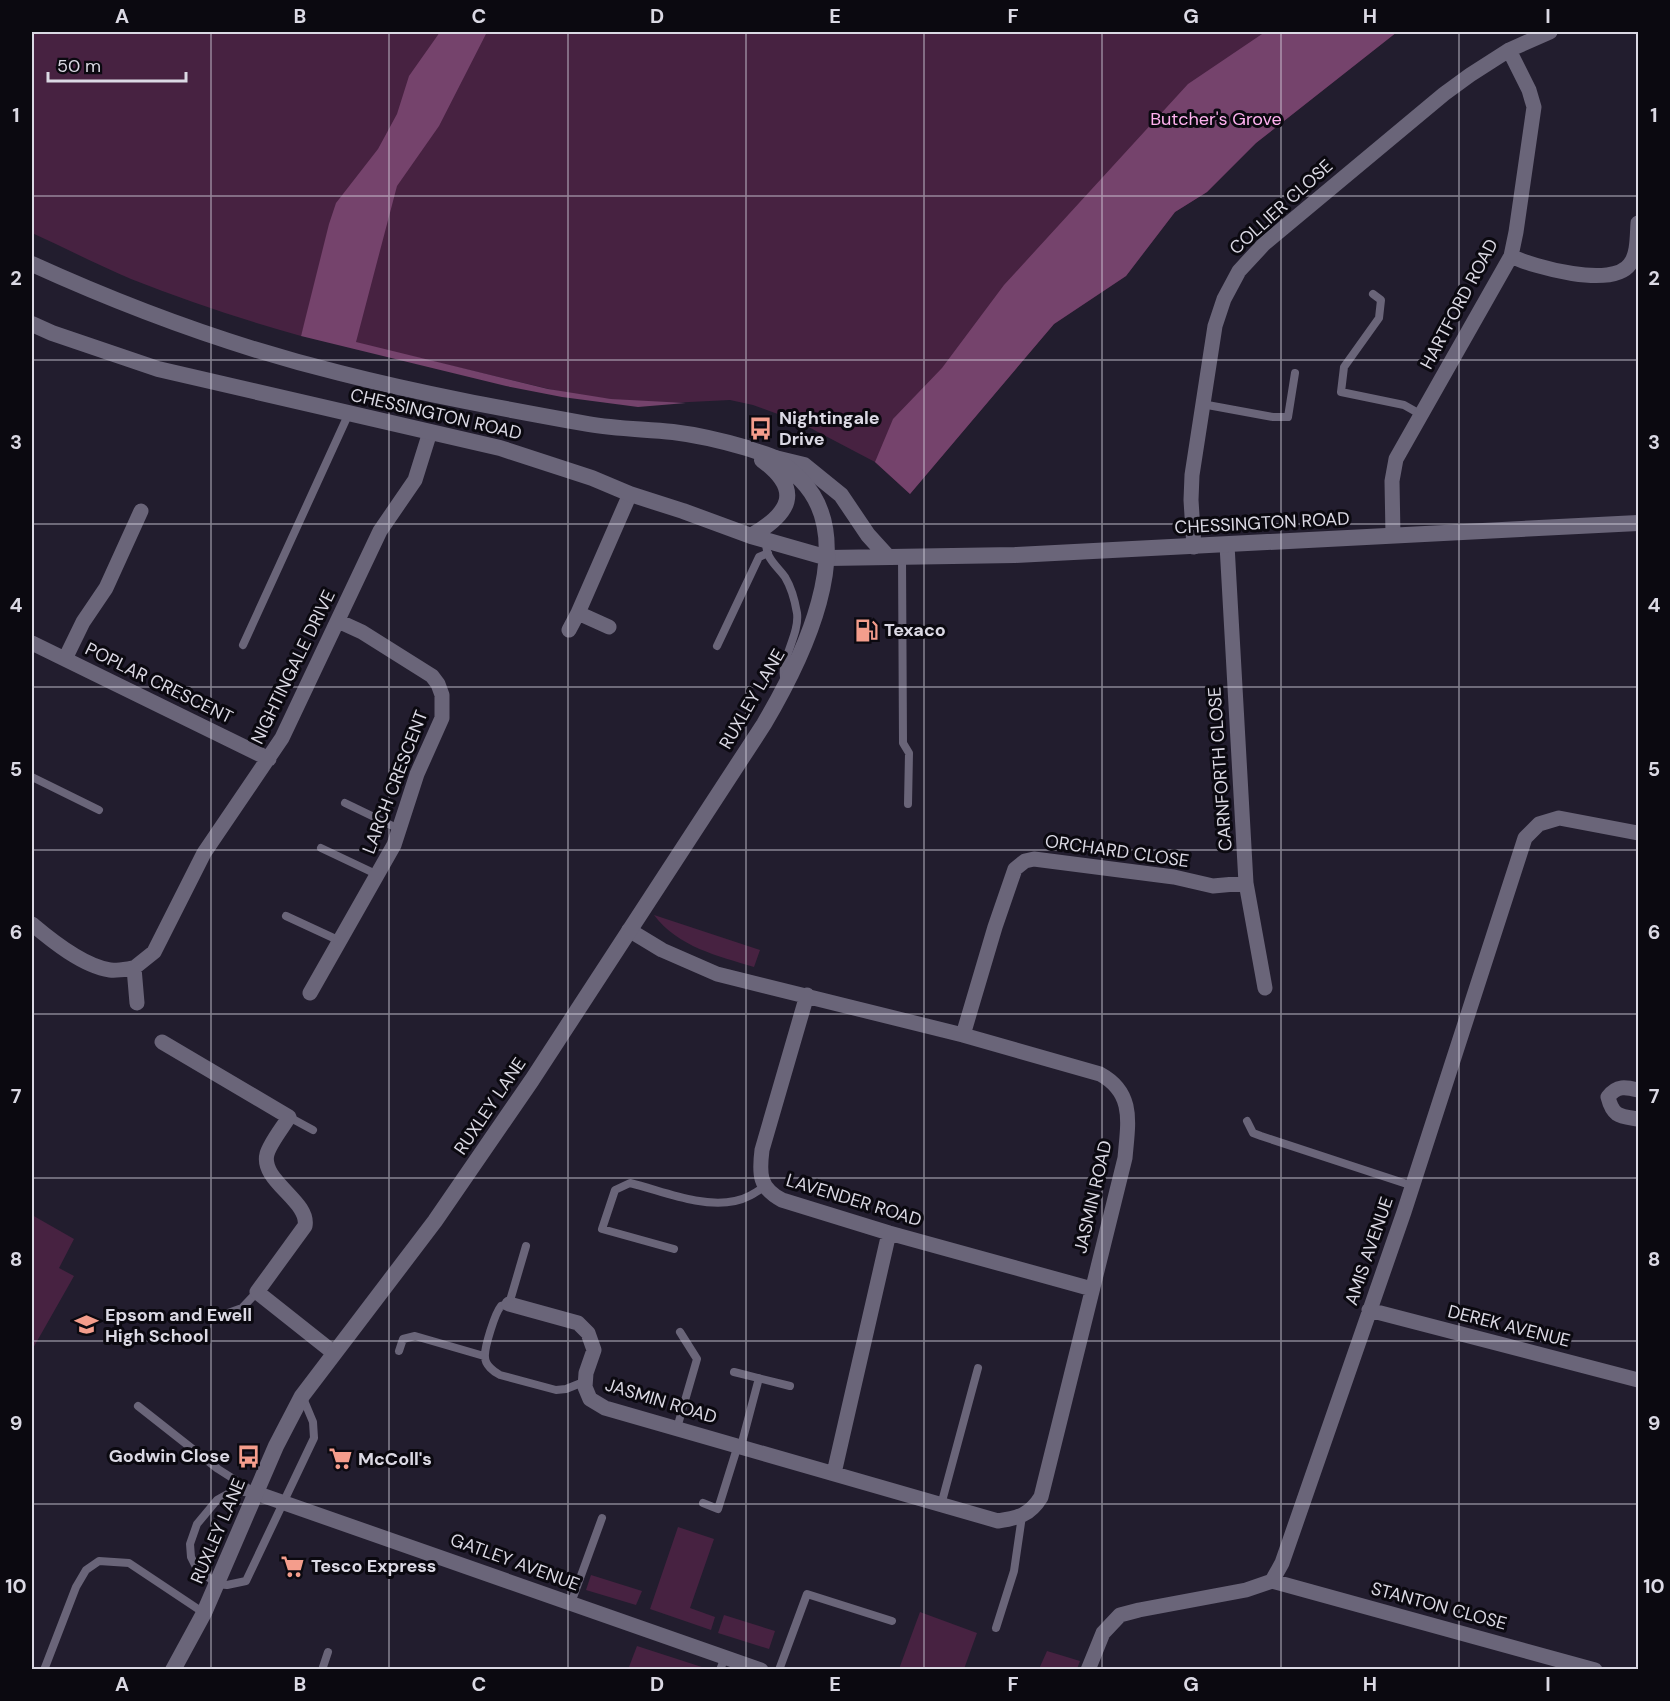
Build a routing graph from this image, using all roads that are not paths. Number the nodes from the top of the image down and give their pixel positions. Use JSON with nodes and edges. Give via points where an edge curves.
{"nodes":[{"id":1,"x":1550,"y":32,"type":"edge"},
{"id":2,"x":1509,"y":50,"type":"junction"},
{"id":3,"x":1638,"y":223,"type":"edge"},
{"id":4,"x":1510,"y":256,"type":"junction"},
{"id":5,"x":32,"y":264,"type":"edge"},
{"id":6,"x":1373,"y":294,"type":"dead end"},
{"id":7,"x":32,"y":325,"type":"edge"},
{"id":8,"x":1295,"y":373,"type":"dead end"},
{"id":9,"x":1202,"y":404,"type":"junction"},
{"id":10,"x":349,"y":413,"type":"junction"},
{"id":11,"x":1420,"y":414,"type":"junction"},
{"id":12,"x":430,"y":432,"type":"junction"},
{"id":13,"x":741,"y":447,"type":"junction"},
{"id":14,"x":775,"y":458,"type":"junction"},
{"id":15,"x":630,"y":494,"type":"junction"},
{"id":16,"x":141,"y":511,"type":"dead end"},
{"id":17,"x":1638,"y":524,"type":"edge"},
{"id":18,"x":1393,"y":535,"type":"junction"},
{"id":19,"x":761,"y":543,"type":"junction"},
{"id":20,"x":1227,"y":545,"type":"junction"},
{"id":21,"x":1194,"y":547,"type":"junction"},
{"id":22,"x":895,"y":557,"type":"junction"},
{"id":23,"x":828,"y":558,"type":"junction"},
{"id":24,"x":578,"y":613,"type":"junction"},
{"id":25,"x":338,"y":621,"type":"junction"},
{"id":26,"x":609,"y":627,"type":"dead end"},
{"id":27,"x":569,"y":630,"type":"dead end"},
{"id":28,"x":32,"y":642,"type":"edge"},
{"id":29,"x":243,"y":645,"type":"dead end"},
{"id":30,"x":717,"y":646,"type":"dead end"},
{"id":31,"x":65,"y":659,"type":"junction"},
{"id":32,"x":787,"y":685,"type":"junction"},
{"id":33,"x":269,"y":759,"type":"junction"},
{"id":34,"x":32,"y":777,"type":"edge"},
{"id":35,"x":345,"y":803,"type":"dead end"},
{"id":36,"x":908,"y":804,"type":"dead end"},
{"id":37,"x":99,"y":810,"type":"dead end"},
{"id":38,"x":399,"y":829,"type":"junction"},
{"id":39,"x":1638,"y":833,"type":"edge"},
{"id":40,"x":321,"y":848,"type":"dead end"},
{"id":41,"x":378,"y":875,"type":"junction"},
{"id":42,"x":1246,"y":883,"type":"junction"},
{"id":43,"x":286,"y":916,"type":"dead end"},
{"id":44,"x":32,"y":924,"type":"edge"},
{"id":45,"x":629,"y":930,"type":"junction"},
{"id":46,"x":340,"y":941,"type":"junction"},
{"id":47,"x":134,"y":968,"type":"junction"},
{"id":48,"x":1265,"y":988,"type":"dead end"},
{"id":49,"x":310,"y":993,"type":"dead end"},
{"id":50,"x":807,"y":995,"type":"junction"},
{"id":51,"x":137,"y":1003,"type":"dead end"},
{"id":52,"x":963,"y":1035,"type":"junction"},
{"id":53,"x":162,"y":1042,"type":"dead end"},
{"id":54,"x":1638,"y":1090,"type":"edge"},
{"id":55,"x":289,"y":1117,"type":"junction"},
{"id":56,"x":1638,"y":1119,"type":"edge"},
{"id":57,"x":1247,"y":1121,"type":"dead end"},
{"id":58,"x":313,"y":1130,"type":"dead end"},
{"id":59,"x":1413,"y":1186,"type":"junction"},
{"id":60,"x":764,"y":1187,"type":"junction"},
{"id":61,"x":889,"y":1233,"type":"junction"},
{"id":62,"x":526,"y":1246,"type":"dead end"},
{"id":63,"x":674,"y":1249,"type":"dead end"},
{"id":64,"x":1092,"y":1289,"type":"junction"},
{"id":65,"x":257,"y":1292,"type":"junction"},
{"id":66,"x":509,"y":1304,"type":"junction"},
{"id":67,"x":1369,"y":1310,"type":"junction"},
{"id":68,"x":213,"y":1318,"type":"dead end"},
{"id":69,"x":680,"y":1332,"type":"dead end"},
{"id":70,"x":399,"y":1351,"type":"dead end"},
{"id":71,"x":334,"y":1353,"type":"junction"},
{"id":72,"x":484,"y":1356,"type":"junction"},
{"id":73,"x":978,"y":1368,"type":"dead end"},
{"id":74,"x":734,"y":1372,"type":"dead end"},
{"id":75,"x":759,"y":1378,"type":"junction"},
{"id":76,"x":1638,"y":1380,"type":"edge"},
{"id":77,"x":586,"y":1381,"type":"junction"},
{"id":78,"x":790,"y":1386,"type":"dead end"},
{"id":79,"x":302,"y":1396,"type":"junction"},
{"id":80,"x":138,"y":1406,"type":"dead end"},
{"id":81,"x":677,"y":1428,"type":"junction"},
{"id":82,"x":740,"y":1445,"type":"junction"},
{"id":83,"x":834,"y":1473,"type":"junction"},
{"id":84,"x":256,"y":1493,"type":"junction"},
{"id":85,"x":283,"y":1503,"type":"junction"},
{"id":86,"x":702,"y":1503,"type":"dead end"},
{"id":87,"x":941,"y":1505,"type":"junction"},
{"id":88,"x":1022,"y":1516,"type":"junction"},
{"id":89,"x":602,"y":1518,"type":"dead end"},
{"id":90,"x":1272,"y":1581,"type":"junction"},
{"id":91,"x":216,"y":1584,"type":"junction"},
{"id":92,"x":571,"y":1603,"type":"junction"},
{"id":93,"x":204,"y":1613,"type":"junction"},
{"id":94,"x":892,"y":1621,"type":"dead end"},
{"id":95,"x":996,"y":1628,"type":"dead end"},
{"id":96,"x":328,"y":1652,"type":"dead end"},
{"id":97,"x":722,"y":1663,"type":"edge"},
{"id":98,"x":44,"y":1670,"type":"edge"},
{"id":99,"x":173,"y":1670,"type":"edge"},
{"id":100,"x":322,"y":1670,"type":"edge"},
{"id":101,"x":761,"y":1670,"type":"edge"},
{"id":102,"x":779,"y":1670,"type":"edge"},
{"id":103,"x":1088,"y":1670,"type":"edge"},
{"id":104,"x":1595,"y":1670,"type":"edge"}],
"edges":[{"from":1,"to":2,"type":"street","name":"COLLIER CLOSE"},
{"from":2,"to":4,"type":"street","name":"HARTFORD ROAD","via":[[1534,107]]},
{"from":2,"to":9,"type":"street","name":"COLLIER CLOSE","via":[[1444,94],[1264,244],[1239,271],[1215,326]]},
{"from":3,"to":4,"type":"street","via":[[1631,264],[1612,275],[1536,267]]},
{"from":4,"to":11,"type":"street","name":"HARTFORD ROAD"},
{"from":5,"to":13,"type":"main road","name":"CHESSINGTON ROAD","via":[[153,315],[338,373],[568,421],[675,432]]},
{"from":6,"to":11,"type":"lane","via":[[1381,300],[1379,318],[1344,367],[1341,392],[1404,405]]},
{"from":7,"to":10,"type":"main road","name":"CHESSINGTON ROAD","via":[[158,369]]},
{"from":8,"to":9,"type":"lane","via":[[1288,417]]},
{"from":9,"to":21,"type":"street","name":"COLLIER CLOSE","via":[[1192,475]]},
{"from":10,"to":12,"type":"main road","name":"CHESSINGTON ROAD"},
{"from":10,"to":29,"type":"lane"},
{"from":11,"to":18,"type":"street","name":"HARTFORD ROAD","via":[[1396,459],[1392,482]]},
{"from":12,"to":15,"type":"main road","name":"CHESSINGTON ROAD","via":[[500,448],[592,477]]},
{"from":12,"to":25,"type":"street","name":"NIGHTINGALE DRIVE","via":[[415,480],[380,531]]},
{"from":13,"to":14,"type":"main road","name":"CHESSINGTON ROAD"},
{"from":13,"to":19,"type":"main road","via":[[765,462],[783,480],[787,493],[787,505]]},
{"from":14,"to":22,"type":"main road","name":"CHESSINGTON ROAD","via":[[804,465],[840,495],[868,535]]},
{"from":14,"to":23,"type":"main road","name":"CHESSINGTON ROAD","via":[[802,481],[818,503],[825,523]]},
{"from":15,"to":19,"type":"main road","name":"CHESSINGTON ROAD"},
{"from":15,"to":24,"type":"street"},
{"from":16,"to":31,"type":"street","via":[[106,588]]},
{"from":17,"to":18,"type":"main road","name":"CHESSINGTON ROAD"},
{"from":18,"to":20,"type":"main road","name":"CHESSINGTON ROAD"},
{"from":19,"to":23,"type":"main road","name":"CHESSINGTON ROAD"},
{"from":19,"to":30,"type":"lane","via":[[759,557]]},
{"from":19,"to":32,"type":"lane","via":[[785,577],[797,613],[796,629],[783,666]]},
{"from":20,"to":21,"type":"main road","name":"CHESSINGTON ROAD"},
{"from":20,"to":42,"type":"street","name":"CARNFORTH CLOSE"},
{"from":21,"to":22,"type":"main road","name":"CHESSINGTON ROAD"},
{"from":22,"to":23,"type":"main road","name":"CHESSINGTON ROAD"},
{"from":22,"to":36,"type":"lane","via":[[903,743],[909,753]]},
{"from":23,"to":32,"type":"main road","name":"RUXLEY LANE","via":[[812,626]]},
{"from":24,"to":26,"type":"street"},
{"from":24,"to":27,"type":"street"},
{"from":25,"to":33,"type":"street","name":"NIGHTINGALE DRIVE"},
{"from":25,"to":38,"type":"street","name":"LARCH CRESCENT","via":[[432,676],[442,695],[442,718],[417,774]]},
{"from":28,"to":31,"type":"street","name":"POPLAR CRESCENT"},
{"from":31,"to":33,"type":"street","name":"POPLAR CRESCENT"},
{"from":32,"to":45,"type":"main road","name":"RUXLEY LANE"},
{"from":33,"to":47,"type":"street","name":"NIGHTINGALE DRIVE","via":[[204,853],[154,952]]},
{"from":34,"to":37,"type":"lane"},
{"from":35,"to":38,"type":"lane"},
{"from":38,"to":41,"type":"street","name":"LARCH CRESCENT"},
{"from":39,"to":59,"type":"street","name":"AMIS AVENUE","via":[[1559,818],[1539,824],[1524,838]]},
{"from":40,"to":41,"type":"lane"},
{"from":41,"to":46,"type":"street","name":"LARCH CRESCENT"},
{"from":42,"to":48,"type":"street","name":"CARNFORTH CLOSE"},
{"from":42,"to":52,"type":"street","name":"ORCHARD CLOSE","via":[[1213,886],[1166,876],[1025,861],[1015,870],[1008,889]]},
{"from":43,"to":46,"type":"lane"},
{"from":44,"to":47,"type":"street","via":[[83,960],[110,970]]},
{"from":45,"to":50,"type":"street","name":"JASMIN ROAD","via":[[662,950],[717,974]]},
{"from":45,"to":71,"type":"main road","name":"RUXLEY LANE","via":[[435,1221]]},
{"from":46,"to":49,"type":"street","name":"LARCH CRESCENT"},
{"from":47,"to":51,"type":"street"},
{"from":50,"to":52,"type":"street","name":"JASMIN ROAD"},
{"from":50,"to":60,"type":"street","name":"LAVENDER ROAD","via":[[762,1150]]},
{"from":52,"to":64,"type":"street","name":"JASMIN ROAD","via":[[1100,1074],[1120,1090],[1128,1126],[1125,1158]]},
{"from":53,"to":55,"type":"street"},
{"from":54,"to":56,"type":"street","via":[[1623,1086],[1608,1097],[1619,1116]]},
{"from":55,"to":58,"type":"lane"},
{"from":55,"to":65,"type":"street","via":[[267,1154],[267,1165],[303,1213],[305,1226]]},
{"from":57,"to":59,"type":"lane","via":[[1253,1133],[1261,1137]]},
{"from":59,"to":67,"type":"street","name":"AMIS AVENUE"},
{"from":60,"to":61,"type":"street","name":"LAVENDER ROAD","via":[[782,1200]]},
{"from":60,"to":63,"type":"lane","via":[[735,1201],[718,1202],[630,1183],[615,1190],[602,1229]]},
{"from":61,"to":64,"type":"street","name":"LAVENDER ROAD"},
{"from":61,"to":83,"type":"street"},
{"from":62,"to":66,"type":"lane"},
{"from":64,"to":88,"type":"street","name":"JASMIN ROAD","via":[[1041,1497]]},
{"from":65,"to":68,"type":"lane","via":[[242,1308]]},
{"from":65,"to":71,"type":"street"},
{"from":66,"to":72,"type":"lane","via":[[497,1311]]},
{"from":66,"to":77,"type":"street","name":"JASMIN ROAD","via":[[578,1323],[588,1333],[594,1350]]},
{"from":67,"to":76,"type":"street","name":"DEREK AVENUE"},
{"from":67,"to":90,"type":"street","name":"AMIS AVENUE","via":[[1282,1563]]},
{"from":69,"to":81,"type":"lane","via":[[696,1359]]},
{"from":70,"to":72,"type":"lane","via":[[403,1339],[415,1336]]},
{"from":71,"to":79,"type":"main road","name":"RUXLEY LANE"},
{"from":72,"to":77,"type":"lane","via":[[493,1372],[540,1387],[566,1389]]},
{"from":73,"to":87,"type":"lane"},
{"from":74,"to":75,"type":"lane"},
{"from":75,"to":78,"type":"lane"},
{"from":75,"to":82,"type":"lane"},
{"from":77,"to":81,"type":"street","name":"JASMIN ROAD","via":[[590,1399],[605,1408]]},
{"from":79,"to":84,"type":"main road","name":"RUXLEY LANE"},
{"from":79,"to":85,"type":"lane","via":[[314,1422],[314,1438]]},
{"from":80,"to":84,"type":"lane","via":[[218,1469]]},
{"from":81,"to":82,"type":"street","name":"JASMIN ROAD"},
{"from":82,"to":83,"type":"street","name":"JASMIN ROAD"},
{"from":82,"to":86,"type":"lane","via":[[718,1509]]},
{"from":83,"to":87,"type":"street","name":"JASMIN ROAD"},
{"from":84,"to":85,"type":"street","name":"GATLEY AVENUE"},
{"from":84,"to":91,"type":"main road","name":"RUXLEY LANE"},
{"from":84,"to":91,"type":"lane","via":[[233,1491],[217,1500],[197,1524],[190,1557]]},
{"from":85,"to":91,"type":"lane","via":[[246,1581]]},
{"from":85,"to":92,"type":"street","name":"GATLEY AVENUE"},
{"from":87,"to":88,"type":"street","name":"JASMIN ROAD","via":[[998,1521]]},
{"from":88,"to":95,"type":"lane","via":[[1014,1571]]},
{"from":89,"to":92,"type":"lane"},
{"from":90,"to":103,"type":"street","via":[[1246,1590],[1120,1615],[1103,1634]]},
{"from":90,"to":104,"type":"street","name":"STANTON CLOSE"},
{"from":91,"to":93,"type":"main road","name":"RUXLEY LANE"},
{"from":92,"to":97,"type":"street","name":"GATLEY AVENUE"},
{"from":93,"to":98,"type":"lane","via":[[129,1563],[99,1562],[86,1570],[76,1587]]},
{"from":93,"to":99,"type":"main road","name":"RUXLEY LANE"},
{"from":94,"to":102,"type":"lane","via":[[807,1594]]},
{"from":96,"to":100,"type":"lane"},
{"from":97,"to":101,"type":"street","name":"GATLEY AVENUE"}]}
